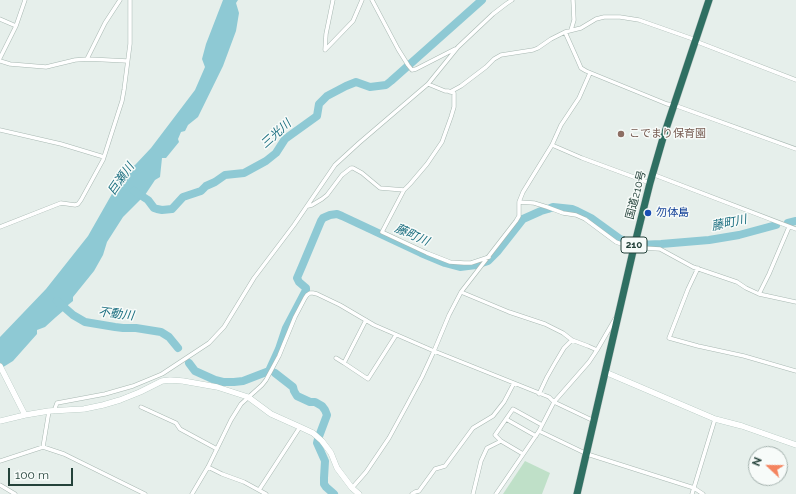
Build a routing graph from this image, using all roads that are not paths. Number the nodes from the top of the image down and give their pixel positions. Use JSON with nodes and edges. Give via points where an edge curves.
{"nodes":[{"id":1,"x":25,"y":0,"type":"edge"},
{"id":2,"x":120,"y":0,"type":"edge"},
{"id":3,"x":333,"y":0,"type":"edge"},
{"id":4,"x":362,"y":0,"type":"edge"},
{"id":5,"x":372,"y":0,"type":"edge"},
{"id":6,"x":512,"y":0,"type":"edge"},
{"id":7,"x":573,"y":0,"type":"edge"},
{"id":8,"x":709,"y":0,"type":"edge"},
{"id":9,"x":129,"y":1,"type":"edge"},
{"id":10,"x":0,"y":19,"type":"edge"},
{"id":11,"x":16,"y":26,"type":"junction"},
{"id":12,"x":571,"y":30,"type":"junction"},
{"id":13,"x":565,"y":32,"type":"junction"},
{"id":14,"x":696,"y":40,"type":"junction"},
{"id":15,"x":458,"y":48,"type":"junction"},
{"id":16,"x":87,"y":59,"type":"junction"},
{"id":17,"x":0,"y":60,"type":"edge"},
{"id":18,"x":127,"y":61,"type":"junction"},
{"id":19,"x":590,"y":73,"type":"junction"},
{"id":20,"x":796,"y":80,"type":"edge"},
{"id":21,"x":428,"y":84,"type":"junction"},
{"id":22,"x":450,"y":92,"type":"junction"},
{"id":23,"x":674,"y":105,"type":"junction"},
{"id":24,"x":0,"y":130,"type":"edge"},
{"id":25,"x":552,"y":145,"type":"junction"},
{"id":26,"x":796,"y":149,"type":"edge"},
{"id":27,"x":104,"y":157,"type":"junction"},
{"id":28,"x":652,"y":174,"type":"junction"},
{"id":29,"x":650,"y":183,"type":"junction"},
{"id":30,"x":404,"y":190,"type":"junction"},
{"id":31,"x":519,"y":202,"type":"junction"},
{"id":32,"x":308,"y":206,"type":"junction"},
{"id":33,"x":0,"y":227,"type":"edge"},
{"id":34,"x":790,"y":227,"type":"junction"},
{"id":35,"x":796,"y":229,"type":"edge"},
{"id":36,"x":634,"y":247,"type":"junction"},
{"id":37,"x":488,"y":258,"type":"junction"},
{"id":38,"x":698,"y":268,"type":"junction"},
{"id":39,"x":461,"y":292,"type":"junction"},
{"id":40,"x":760,"y":294,"type":"junction"},
{"id":41,"x":796,"y":302,"type":"edge"},
{"id":42,"x":620,"y":310,"type":"junction"},
{"id":43,"x":366,"y":320,"type":"junction"},
{"id":44,"x":396,"y":334,"type":"junction"},
{"id":45,"x":572,"y":340,"type":"junction"},
{"id":46,"x":597,"y":350,"type":"junction"},
{"id":47,"x":434,"y":351,"type":"junction"},
{"id":48,"x":336,"y":358,"type":"dead end"},
{"id":49,"x":344,"y":363,"type":"junction"},
{"id":50,"x":0,"y":366,"type":"edge"},
{"id":51,"x":796,"y":371,"type":"edge"},
{"id":52,"x":605,"y":372,"type":"junction"},
{"id":53,"x":514,"y":383,"type":"junction"},
{"id":54,"x":539,"y":394,"type":"junction"},
{"id":55,"x":248,"y":397,"type":"junction"},
{"id":56,"x":554,"y":402,"type":"junction"},
{"id":57,"x":141,"y":407,"type":"dead end"},
{"id":58,"x":51,"y":411,"type":"junction"},
{"id":59,"x":24,"y":416,"type":"junction"},
{"id":60,"x":506,"y":419,"type":"junction"},
{"id":61,"x":715,"y":419,"type":"junction"},
{"id":62,"x":594,"y":421,"type":"junction"},
{"id":63,"x":0,"y":422,"type":"edge"},
{"id":64,"x":542,"y":425,"type":"junction"},
{"id":65,"x":300,"y":427,"type":"junction"},
{"id":66,"x":539,"y":431,"type":"junction"},
{"id":67,"x":536,"y":436,"type":"junction"},
{"id":68,"x":501,"y":441,"type":"junction"},
{"id":69,"x":796,"y":445,"type":"edge"},
{"id":70,"x":44,"y":447,"type":"junction"},
{"id":71,"x":217,"y":449,"type":"junction"},
{"id":72,"x":523,"y":454,"type":"junction"},
{"id":73,"x":587,"y":454,"type":"junction"},
{"id":74,"x":0,"y":461,"type":"edge"},
{"id":75,"x":208,"y":467,"type":"junction"},
{"id":76,"x":0,"y":485,"type":"edge"},
{"id":77,"x":352,"y":488,"type":"junction"},
{"id":78,"x":694,"y":488,"type":"junction"},
{"id":79,"x":259,"y":490,"type":"junction"},
{"id":80,"x":15,"y":494,"type":"edge"},
{"id":81,"x":145,"y":494,"type":"edge"},
{"id":82,"x":192,"y":494,"type":"edge"},
{"id":83,"x":266,"y":494,"type":"edge"},
{"id":84,"x":359,"y":494,"type":"edge"},
{"id":85,"x":412,"y":494,"type":"edge"},
{"id":86,"x":473,"y":494,"type":"edge"},
{"id":87,"x":496,"y":494,"type":"edge"},
{"id":88,"x":577,"y":494,"type":"edge"},
{"id":89,"x":692,"y":494,"type":"edge"},
{"id":90,"x":702,"y":494,"type":"edge"}],
"edges":[{"from":1,"to":11,"type":"street"},
{"from":2,"to":16,"type":"street"},
{"from":3,"to":4,"type":"street","via":[[325,50],[353,21]]},
{"from":5,"to":15,"type":"street","via":[[412,70]]},
{"from":6,"to":15,"type":"street","via":[[493,14]]},
{"from":7,"to":12,"type":"street","via":[[574,20]]},
{"from":8,"to":14,"type":"highway","name":"国道210号","number":"210"},
{"from":9,"to":18,"type":"street","via":[[130,44]]},
{"from":10,"to":11,"type":"street"},
{"from":11,"to":17,"type":"street"},
{"from":12,"to":13,"type":"street"},
{"from":12,"to":14,"type":"street","via":[[581,28],[596,19],[620,17],[639,20]]},
{"from":13,"to":19,"type":"street","via":[[581,68]]},
{"from":13,"to":22,"type":"street","via":[[533,50],[501,55]]},
{"from":14,"to":20,"type":"street"},
{"from":14,"to":23,"type":"highway","name":"国道210号","number":"210"},
{"from":15,"to":21,"type":"street"},
{"from":16,"to":17,"type":"street","via":[[46,66],[10,64]]},
{"from":16,"to":18,"type":"street"},
{"from":18,"to":27,"type":"street","via":[[122,101]]},
{"from":19,"to":23,"type":"street"},
{"from":19,"to":25,"type":"street"},
{"from":21,"to":22,"type":"street"},
{"from":21,"to":32,"type":"street","via":[[335,165]]},
{"from":22,"to":30,"type":"street","via":[[454,93],[454,107],[442,142]]},
{"from":23,"to":26,"type":"street"},
{"from":23,"to":28,"type":"highway","name":"国道210号","number":"210"},
{"from":24,"to":27,"type":"street"},
{"from":25,"to":29,"type":"street"},
{"from":25,"to":31,"type":"street"},
{"from":27,"to":33,"type":"street","via":[[78,204],[61,203]]},
{"from":28,"to":29,"type":"highway","name":"国道210号","number":"210"},
{"from":28,"to":34,"type":"street"},
{"from":29,"to":36,"type":"highway","name":"国道210号","number":"210"},
{"from":30,"to":32,"type":"street","via":[[380,188],[362,173],[351,168],[342,175],[327,195]]},
{"from":30,"to":37,"type":"street","via":[[382,232],[450,262],[471,263]]},
{"from":31,"to":36,"type":"street","via":[[534,203],[584,219],[616,242]]},
{"from":31,"to":37,"type":"street","via":[[519,216]]},
{"from":32,"to":58,"type":"street","via":[[254,278],[224,327],[209,342],[162,374],[133,386],[57,404]]},
{"from":34,"to":35,"type":"street"},
{"from":34,"to":40,"type":"street"},
{"from":36,"to":38,"type":"street","via":[[660,249]]},
{"from":36,"to":42,"type":"highway","name":"国道210号","number":"210"},
{"from":37,"to":39,"type":"street"},
{"from":38,"to":40,"type":"street","via":[[737,282]]},
{"from":38,"to":51,"type":"street","via":[[669,338]]},
{"from":39,"to":45,"type":"street","via":[[545,324]]},
{"from":39,"to":47,"type":"street"},
{"from":40,"to":41,"type":"street"},
{"from":42,"to":46,"type":"street"},
{"from":42,"to":52,"type":"highway","name":"国道210号","number":"210"},
{"from":43,"to":44,"type":"street"},
{"from":43,"to":49,"type":"street"},
{"from":43,"to":55,"type":"street","via":[[318,294],[310,293],[295,317],[266,380]]},
{"from":44,"to":47,"type":"street"},
{"from":44,"to":49,"type":"street","via":[[368,379]]},
{"from":45,"to":46,"type":"street"},
{"from":45,"to":54,"type":"street","via":[[555,362]]},
{"from":46,"to":56,"type":"street"},
{"from":47,"to":53,"type":"street"},
{"from":47,"to":77,"type":"street","via":[[389,438]]},
{"from":48,"to":49,"type":"street"},
{"from":50,"to":59,"type":"main road"},
{"from":52,"to":61,"type":"main road"},
{"from":52,"to":62,"type":"highway","name":"国道210号","number":"210"},
{"from":53,"to":54,"type":"street"},
{"from":53,"to":85,"type":"street","via":[[493,416],[473,428],[445,466],[435,469],[420,491]]},
{"from":54,"to":56,"type":"street"},
{"from":55,"to":58,"type":"main road","via":[[217,387],[170,380],[103,405]]},
{"from":55,"to":65,"type":"main road","via":[[271,414]]},
{"from":55,"to":71,"type":"street","via":[[235,413]]},
{"from":56,"to":62,"type":"street"},
{"from":56,"to":64,"type":"street"},
{"from":57,"to":71,"type":"street","via":[[176,423],[180,429]]},
{"from":58,"to":59,"type":"main road"},
{"from":58,"to":70,"type":"street"},
{"from":59,"to":63,"type":"main road"},
{"from":60,"to":64,"type":"street","via":[[513,408]]},
{"from":60,"to":67,"type":"street"},
{"from":60,"to":68,"type":"street","via":[[495,435]]},
{"from":61,"to":69,"type":"main road"},
{"from":61,"to":78,"type":"street"},
{"from":62,"to":73,"type":"highway","name":"国道210号","number":"210"},
{"from":64,"to":66,"type":"street"},
{"from":65,"to":77,"type":"main road","via":[[322,441],[331,453],[336,468]]},
{"from":65,"to":79,"type":"street"},
{"from":66,"to":67,"type":"street"},
{"from":66,"to":73,"type":"street"},
{"from":67,"to":72,"type":"street"},
{"from":68,"to":72,"type":"street"},
{"from":68,"to":86,"type":"street","via":[[487,448]]},
{"from":70,"to":74,"type":"street"},
{"from":70,"to":81,"type":"street","via":[[64,454]]},
{"from":71,"to":75,"type":"street"},
{"from":72,"to":87,"type":"street"},
{"from":73,"to":78,"type":"street"},
{"from":73,"to":88,"type":"highway","name":"国道210号","number":"210"},
{"from":75,"to":79,"type":"street"},
{"from":75,"to":82,"type":"street"},
{"from":76,"to":80,"type":"street"},
{"from":77,"to":84,"type":"main road"},
{"from":78,"to":89,"type":"street"},
{"from":78,"to":90,"type":"street"},
{"from":79,"to":83,"type":"street"}]}
